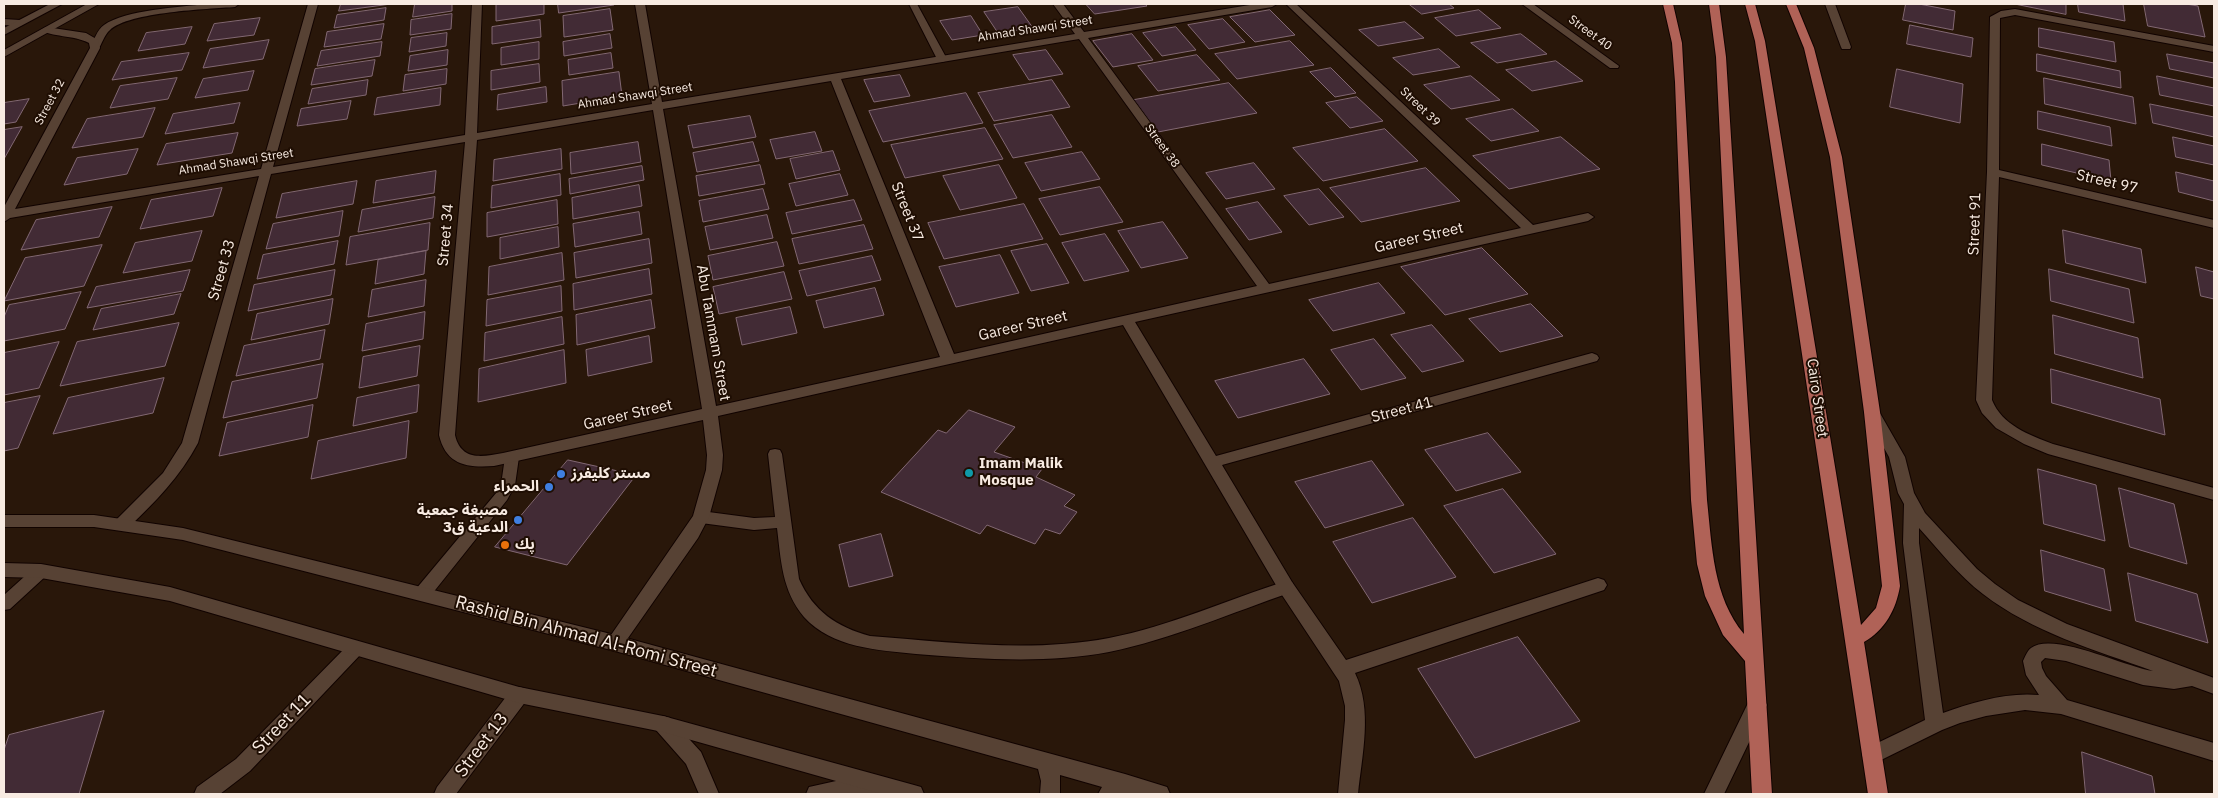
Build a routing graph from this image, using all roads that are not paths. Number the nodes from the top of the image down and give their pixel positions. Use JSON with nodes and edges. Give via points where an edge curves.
{"nodes":[{"id":1,"x":57,"y":4,"type":"edge"},
{"id":2,"x":94,"y":4,"type":"edge"},
{"id":3,"x":235,"y":4,"type":"edge"},
{"id":4,"x":313,"y":4,"type":"edge"},
{"id":5,"x":477,"y":4,"type":"edge"},
{"id":6,"x":640,"y":4,"type":"edge"},
{"id":7,"x":914,"y":4,"type":"edge"},
{"id":8,"x":1058,"y":4,"type":"edge"},
{"id":9,"x":1272,"y":4,"type":"edge"},
{"id":10,"x":1292,"y":4,"type":"edge"},
{"id":11,"x":1528,"y":4,"type":"edge"},
{"id":12,"x":1668,"y":4,"type":"edge"},
{"id":13,"x":1714,"y":4,"type":"edge"},
{"id":14,"x":1750,"y":4,"type":"edge"},
{"id":15,"x":1791,"y":4,"type":"edge"},
{"id":16,"x":1830,"y":4,"type":"edge"},
{"id":17,"x":4,"y":22,"type":"edge"},
{"id":18,"x":20,"y":23,"type":"junction"},
{"id":19,"x":46,"y":30,"type":"junction"},
{"id":20,"x":4,"y":32,"type":"edge"},
{"id":21,"x":1081,"y":36,"type":"junction"},
{"id":22,"x":1846,"y":47,"type":"dead end"},
{"id":23,"x":95,"y":48,"type":"junction"},
{"id":24,"x":2214,"y":49,"type":"edge"},
{"id":25,"x":4,"y":54,"type":"edge"},
{"id":26,"x":942,"y":59,"type":"junction"},
{"id":27,"x":1614,"y":66,"type":"dead end"},
{"id":28,"x":835,"y":76,"type":"junction"},
{"id":29,"x":657,"y":106,"type":"junction"},
{"id":30,"x":471,"y":137,"type":"junction"},
{"id":31,"x":267,"y":171,"type":"junction"},
{"id":32,"x":1993,"y":172,"type":"junction"},
{"id":33,"x":4,"y":216,"type":"edge"},
{"id":34,"x":1588,"y":217,"type":"dead end"},
{"id":35,"x":2214,"y":224,"type":"edge"},
{"id":36,"x":1530,"y":230,"type":"junction"},
{"id":37,"x":1266,"y":289,"type":"junction"},
{"id":38,"x":1127,"y":320,"type":"junction"},
{"id":39,"x":1592,"y":358,"type":"dead end"},
{"id":40,"x":950,"y":360,"type":"junction"},
{"id":41,"x":1872,"y":412,"type":"junction"},
{"id":42,"x":710,"y":413,"type":"junction"},
{"id":43,"x":774,"y":454,"type":"dead end"},
{"id":44,"x":512,"y":457,"type":"junction"},
{"id":45,"x":465,"y":460,"type":"joint"},
{"id":46,"x":1213,"y":462,"type":"junction"},
{"id":47,"x":2214,"y":494,"type":"edge"},
{"id":48,"x":1911,"y":505,"type":"junction"},
{"id":49,"x":701,"y":517,"type":"junction"},
{"id":50,"x":4,"y":521,"type":"edge"},
{"id":51,"x":784,"y":522,"type":"junction"},
{"id":52,"x":122,"y":524,"type":"junction"},
{"id":53,"x":4,"y":570,"type":"edge"},
{"id":54,"x":41,"y":571,"type":"junction"},
{"id":55,"x":1598,"y":585,"type":"dead end"},
{"id":56,"x":1286,"y":587,"type":"junction"},
{"id":57,"x":422,"y":594,"type":"junction"},
{"id":58,"x":4,"y":604,"type":"edge"},
{"id":59,"x":1853,"y":639,"type":"junction"},
{"id":60,"x":615,"y":643,"type":"junction"},
{"id":61,"x":355,"y":649,"type":"junction"},
{"id":62,"x":1754,"y":658,"type":"junction"},
{"id":63,"x":1344,"y":668,"type":"junction"},
{"id":64,"x":2193,"y":679,"type":"junction"},
{"id":65,"x":2214,"y":686,"type":"edge"},
{"id":66,"x":519,"y":695,"type":"junction"},
{"id":67,"x":1757,"y":704,"type":"junction"},
{"id":68,"x":2061,"y":706,"type":"junction"},
{"id":69,"x":663,"y":724,"type":"junction"},
{"id":70,"x":1935,"y":724,"type":"junction"},
{"id":71,"x":2214,"y":752,"type":"edge"},
{"id":72,"x":1872,"y":755,"type":"junction"},
{"id":73,"x":1044,"y":761,"type":"junction"},
{"id":74,"x":892,"y":788,"type":"junction"},
{"id":75,"x":1117,"y":789,"type":"edge"},
{"id":76,"x":204,"y":794,"type":"edge"},
{"id":77,"x":444,"y":794,"type":"edge"},
{"id":78,"x":709,"y":794,"type":"edge"},
{"id":79,"x":816,"y":794,"type":"edge"},
{"id":80,"x":914,"y":794,"type":"edge"},
{"id":81,"x":1050,"y":794,"type":"edge"},
{"id":82,"x":1160,"y":794,"type":"edge"},
{"id":83,"x":1348,"y":794,"type":"edge"},
{"id":84,"x":1714,"y":794,"type":"edge"},
{"id":85,"x":1762,"y":794,"type":"edge"},
{"id":86,"x":1878,"y":794,"type":"edge"}],
"edges":[{"from":1,"to":18,"type":"street"},
{"from":2,"to":19,"type":"street"},
{"from":3,"to":23,"type":"lane","via":[[119,21],[106,28]]},
{"from":4,"to":31,"type":"street","name":"Street 33"},
{"from":5,"to":30,"type":"street","name":"Street 34"},
{"from":6,"to":29,"type":"street","name":"Abu Tammam Street"},
{"from":7,"to":26,"type":"lane"},
{"from":8,"to":21,"type":"street","name":"Street 38"},
{"from":9,"to":21,"type":"street","name":"Ahmad Shawqi Street"},
{"from":10,"to":36,"type":"street","name":"Street 39"},
{"from":11,"to":27,"type":"street","name":"Street 40"},
{"from":12,"to":62,"type":"main road","via":[[1677,43],[1680,82],[1698,500],[1711,590],[1726,624]]},
{"from":13,"to":62,"type":"main road","via":[[1722,67]]},
{"from":14,"to":59,"type":"main road","name":"Cairo Street","via":[[1760,41]]},
{"from":15,"to":41,"type":"main road","via":[[1809,48],[1836,157]]},
{"from":16,"to":22,"type":"street"},
{"from":17,"to":18,"type":"street"},
{"from":18,"to":20,"type":"street"},
{"from":19,"to":23,"type":"street","via":[[82,35],[94,42]]},
{"from":19,"to":25,"type":"street"},
{"from":21,"to":26,"type":"street","name":"Ahmad Shawqi Street"},
{"from":21,"to":37,"type":"street","name":"Street 38"},
{"from":23,"to":33,"type":"street","name":"Street 32"},
{"from":24,"to":32,"type":"street","name":"Street 91","via":[[2015,12],[1998,14],[1994,20]]},
{"from":26,"to":28,"type":"street","name":"Ahmad Shawqi Street"},
{"from":28,"to":29,"type":"street","name":"Ahmad Shawqi Street"},
{"from":28,"to":40,"type":"street","name":"Street 37"},
{"from":29,"to":30,"type":"street","name":"Ahmad Shawqi Street"},
{"from":29,"to":42,"type":"street","name":"Abu Tammam Street"},
{"from":30,"to":31,"type":"street","name":"Ahmad Shawqi Street"},
{"from":30,"to":45,"type":"street","name":"Street 34","via":[[447,436],[452,451]]},
{"from":31,"to":33,"type":"street","name":"Ahmad Shawqi Street"},
{"from":31,"to":52,"type":"street","name":"Street 33","via":[[190,443],[164,482]]},
{"from":32,"to":35,"type":"street","name":"Street 97"},
{"from":32,"to":47,"type":"street","name":"Street 91","via":[[1984,400],[1987,410],[2006,428],[2039,445]]},
{"from":34,"to":36,"type":"street","name":"Gareer Street"},
{"from":36,"to":37,"type":"street","name":"Gareer Street"},
{"from":37,"to":38,"type":"street","name":"Gareer Street"},
{"from":38,"to":40,"type":"street","name":"Gareer Street"},
{"from":38,"to":46,"type":"street"},
{"from":39,"to":46,"type":"street","name":"Street 41"},
{"from":40,"to":42,"type":"street","name":"Gareer Street"},
{"from":41,"to":48,"type":"street","via":[[1897,457]]},
{"from":41,"to":59,"type":"main road","via":[[1890,599],[1881,617]]},
{"from":42,"to":44,"type":"street","name":"Gareer Street"},
{"from":42,"to":49,"type":"street","name":"Abu Tammam Street","via":[[714,470]]},
{"from":43,"to":51,"type":"lane"},
{"from":44,"to":45,"type":"street","name":"Gareer Street","via":[[482,462]]},
{"from":44,"to":57,"type":"lane","via":[[508,485],[502,496]]},
{"from":46,"to":56,"type":"street"},
{"from":48,"to":64,"type":"street","via":[[1971,574],[2012,605],[2061,629]]},
{"from":48,"to":70,"type":"street","via":[[1911,543]]},
{"from":49,"to":51,"type":"lane","via":[[754,524]]},
{"from":49,"to":60,"type":"street","name":"Abu Tammam Street"},
{"from":50,"to":52,"type":"street","name":"Rashid Bin Ahmad Al-Romi Street"},
{"from":51,"to":56,"type":"lane","via":[[791,579],[805,608],[832,630],[870,643],[1019,652],[1084,649],[1155,632]]},
{"from":52,"to":57,"type":"street","name":"Rashid Bin Ahmad Al-Romi Street","via":[[183,534]]},
{"from":53,"to":54,"type":"street"},
{"from":54,"to":58,"type":"lane"},
{"from":54,"to":61,"type":"street","via":[[170,594]]},
{"from":55,"to":63,"type":"street"},
{"from":56,"to":63,"type":"street"},
{"from":57,"to":60,"type":"street","name":"Rashid Bin Ahmad Al-Romi Street"},
{"from":59,"to":72,"type":"main road","name":"Cairo Street"},
{"from":60,"to":73,"type":"street","name":"Rashid Bin Ahmad Al-Romi Street"},
{"from":61,"to":66,"type":"street"},
{"from":61,"to":76,"type":"street","name":"Street 11","via":[[242,765]]},
{"from":62,"to":67,"type":"main road"},
{"from":63,"to":83,"type":"street","via":[[1355,708]]},
{"from":64,"to":65,"type":"street"},
{"from":64,"to":68,"type":"street","via":[[2150,678],[2056,651],[2038,653],[2031,664],[2033,672]]},
{"from":66,"to":69,"type":"street"},
{"from":66,"to":77,"type":"street","name":"Street 13"},
{"from":67,"to":84,"type":"street"},
{"from":67,"to":85,"type":"main road"},
{"from":68,"to":70,"type":"street","via":[[2025,702],[1986,708]]},
{"from":68,"to":71,"type":"street"},
{"from":69,"to":74,"type":"street"},
{"from":69,"to":78,"type":"street","via":[[694,758]]},
{"from":70,"to":72,"type":"street"},
{"from":72,"to":86,"type":"main road","name":"Cairo Street"},
{"from":73,"to":75,"type":"street","name":"Rashid Bin Ahmad Al-Romi Street"},
{"from":73,"to":81,"type":"street","via":[[1052,782]]},
{"from":74,"to":79,"type":"street","via":[[854,786]]},
{"from":74,"to":80,"type":"street"},
{"from":75,"to":82,"type":"street","name":"Rashid Bin Ahmad Al-Romi Street"}]}
